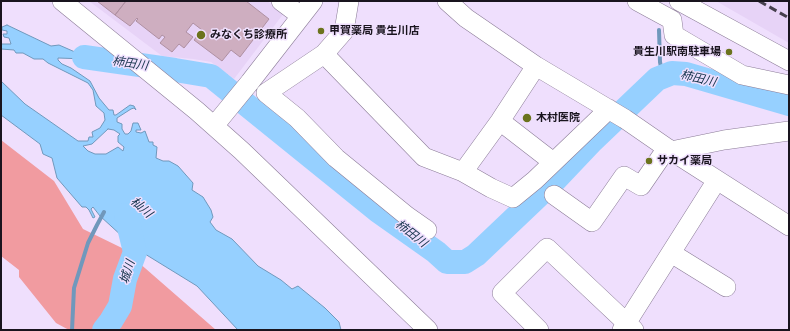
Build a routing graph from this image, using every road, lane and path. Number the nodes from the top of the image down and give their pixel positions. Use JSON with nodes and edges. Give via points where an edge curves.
{"nodes":[{"id":1,"x":62,"y":1,"type":"edge"},
{"id":2,"x":281,"y":1,"type":"edge"},
{"id":3,"x":313,"y":1,"type":"edge"},
{"id":4,"x":349,"y":1,"type":"edge"},
{"id":5,"x":637,"y":1,"type":"edge"},
{"id":6,"x":449,"y":2,"type":"edge"},
{"id":7,"x":681,"y":2,"type":"edge"},
{"id":8,"x":301,"y":16,"type":"junction"},
{"id":9,"x":672,"y":20,"type":"junction"},
{"id":10,"x":324,"y":54,"type":"junction"},
{"id":11,"x":789,"y":61,"type":"edge"},
{"id":12,"x":536,"y":66,"type":"junction"},
{"id":13,"x":789,"y":85,"type":"edge"},
{"id":14,"x":616,"y":114,"type":"junction"},
{"id":15,"x":500,"y":121,"type":"junction"},
{"id":16,"x":214,"y":126,"type":"junction"},
{"id":17,"x":789,"y":131,"type":"edge"},
{"id":18,"x":669,"y":149,"type":"junction"},
{"id":19,"x":553,"y":162,"type":"junction"},
{"id":20,"x":463,"y":172,"type":"junction"},
{"id":21,"x":717,"y":180,"type":"junction"},
{"id":22,"x":554,"y":195,"type":"dead end"},
{"id":23,"x":789,"y":226,"type":"edge"},
{"id":24,"x":427,"y":230,"type":"dead end"},
{"id":25,"x":671,"y":253,"type":"junction"},
{"id":26,"x":726,"y":287,"type":"dead end"},
{"id":27,"x":628,"y":328,"type":"edge"},
{"id":28,"x":428,"y":330,"type":"edge"},
{"id":29,"x":539,"y":330,"type":"edge"}],
"edges":[{"from":1,"to":16,"type":"street"},
{"from":2,"to":8,"type":"street"},
{"from":3,"to":8,"type":"street"},
{"from":4,"to":10,"type":"street","via":[[344,31]]},
{"from":5,"to":9,"type":"street"},
{"from":6,"to":12,"type":"street","via":[[466,18]]},
{"from":7,"to":9,"type":"street"},
{"from":7,"to":11,"type":"street"},
{"from":8,"to":16,"type":"street"},
{"from":9,"to":13,"type":"street","via":[[674,35],[742,75]]},
{"from":10,"to":20,"type":"street","via":[[424,158]]},
{"from":10,"to":24,"type":"street","via":[[266,93],[298,118],[336,158]]},
{"from":12,"to":14,"type":"street"},
{"from":12,"to":15,"type":"street"},
{"from":14,"to":18,"type":"street"},
{"from":14,"to":19,"type":"street"},
{"from":15,"to":19,"type":"street"},
{"from":15,"to":20,"type":"street"},
{"from":16,"to":28,"type":"street"},
{"from":17,"to":18,"type":"street"},
{"from":18,"to":21,"type":"street"},
{"from":18,"to":22,"type":"street","via":[[641,186],[624,176],[592,222]]},
{"from":19,"to":20,"type":"street","via":[[513,198]]},
{"from":21,"to":23,"type":"street"},
{"from":21,"to":25,"type":"street"},
{"from":25,"to":26,"type":"street"},
{"from":25,"to":27,"type":"street"},
{"from":27,"to":29,"type":"street","via":[[548,248],[502,293]]}]}
